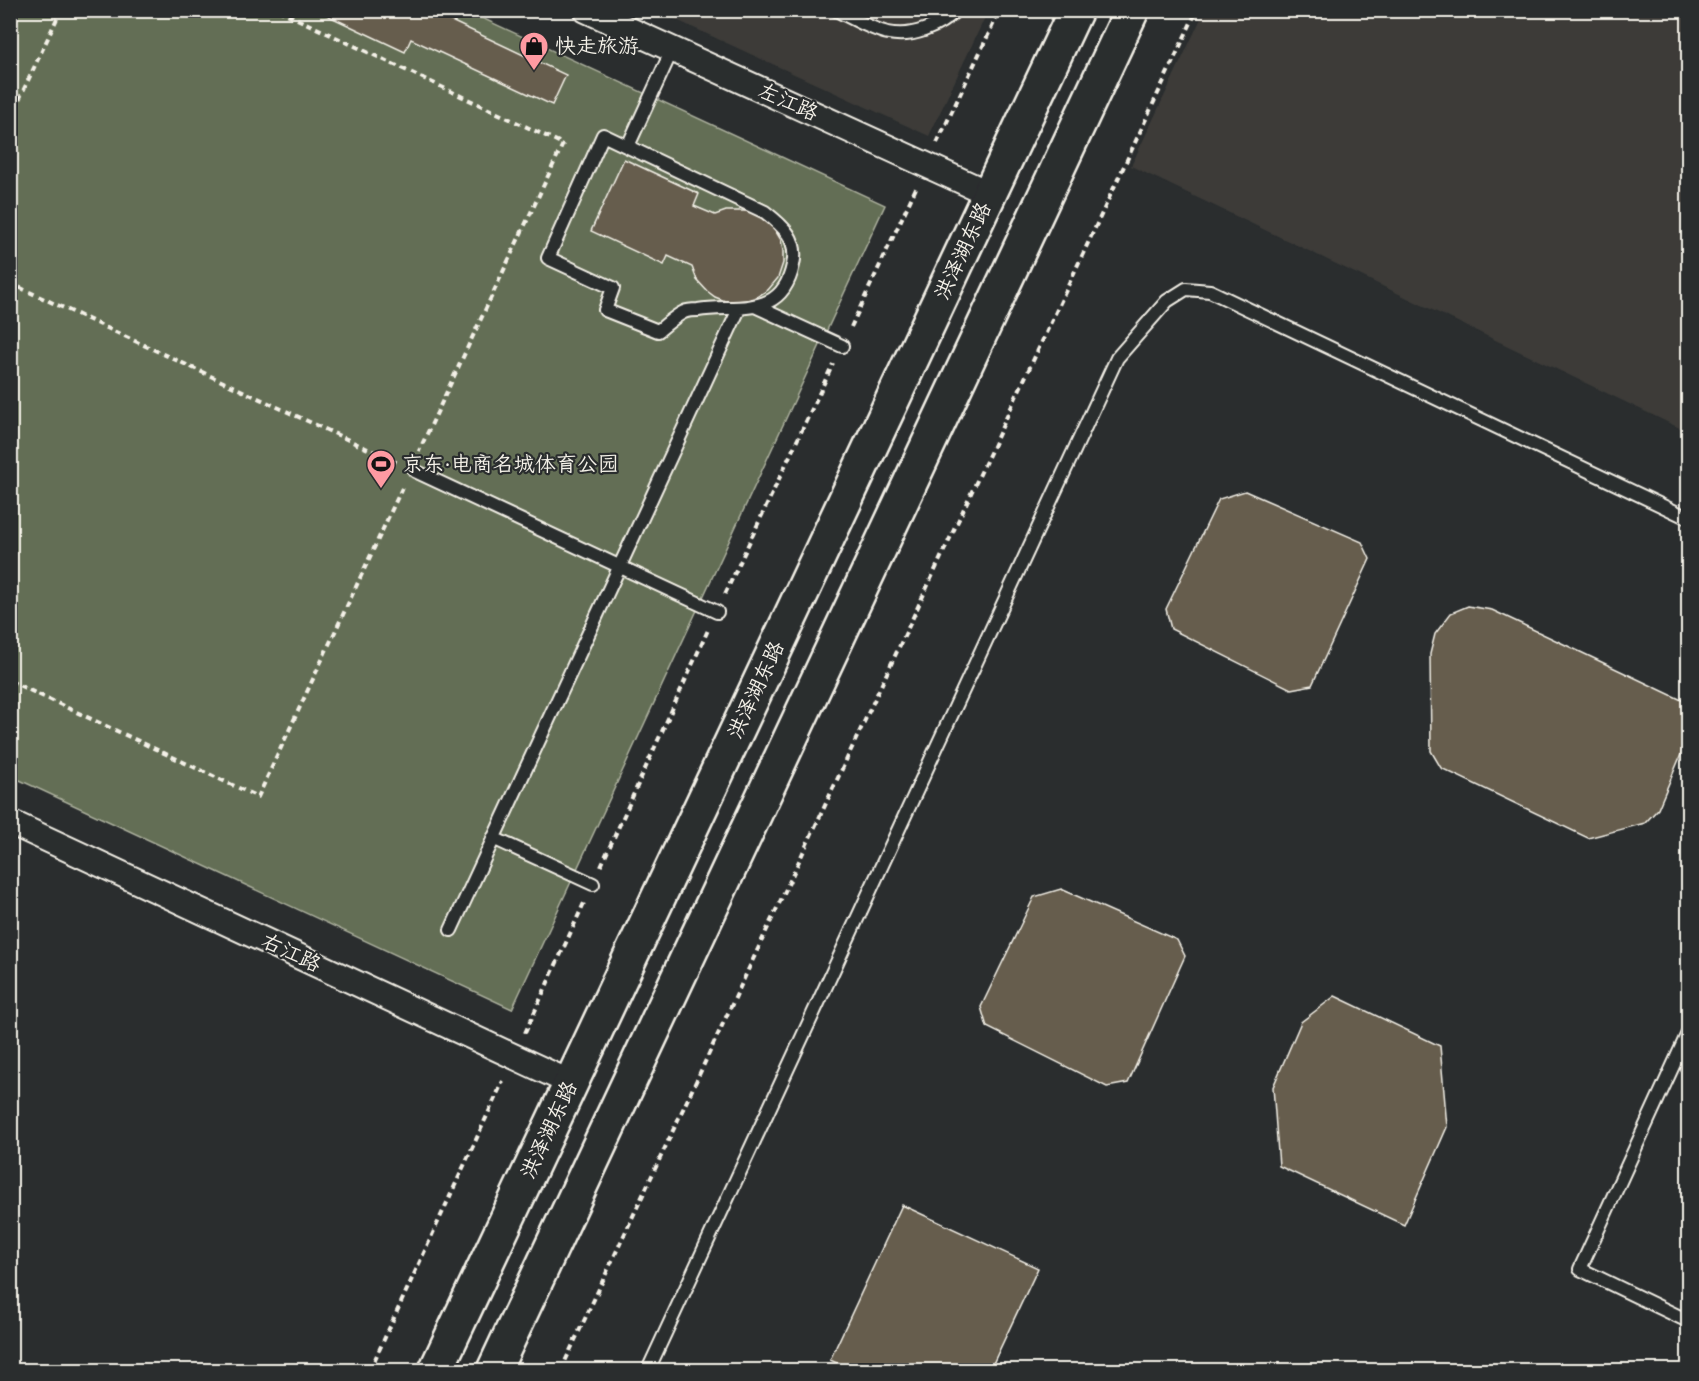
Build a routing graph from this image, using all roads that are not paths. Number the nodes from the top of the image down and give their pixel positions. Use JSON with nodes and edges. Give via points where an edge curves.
{"nodes":[{"id":1,"x":586,"y":10,"type":"edge"},
{"id":2,"x":836,"y":10,"type":"edge"},
{"id":3,"x":956,"y":10,"type":"edge"},
{"id":4,"x":1076,"y":10,"type":"edge"},
{"id":5,"x":1132,"y":10,"type":"edge"},
{"id":6,"x":672,"y":50,"type":"junction"},
{"id":7,"x":628,"y":146,"type":"junction"},
{"id":8,"x":990,"y":194,"type":"junction"},
{"id":9,"x":757,"y":307,"type":"junction"},
{"id":10,"x":739,"y":309,"type":"junction"},
{"id":11,"x":842,"y":346,"type":"road end"},
{"id":12,"x":413,"y":470,"type":"road end"},
{"id":13,"x":1689,"y":518,"type":"edge"},
{"id":14,"x":619,"y":566,"type":"junction"},
{"id":15,"x":717,"y":612,"type":"road end"},
{"id":16,"x":10,"y":822,"type":"edge"},
{"id":17,"x":494,"y":838,"type":"junction"},
{"id":18,"x":593,"y":884,"type":"road end"},
{"id":19,"x":451,"y":930,"type":"dead end"},
{"id":20,"x":1689,"y":1033,"type":"edge"},
{"id":21,"x":571,"y":1083,"type":"junction"},
{"id":22,"x":1689,"y":1321,"type":"edge"},
{"id":23,"x":436,"y":1371,"type":"edge"},
{"id":24,"x":494,"y":1371,"type":"edge"},
{"id":25,"x":648,"y":1371,"type":"edge"}],
"edges":[{"from":1,"to":6,"type":"street","name":"左江路"},
{"from":2,"to":3,"type":"lane","via":[[872,28],[905,34],[924,30]]},
{"from":4,"to":8,"type":"main road","name":"洪泽湖东路"},
{"from":5,"to":24,"type":"main road"},
{"from":6,"to":7,"type":"lane"},
{"from":6,"to":8,"type":"street","name":"左江路"},
{"from":7,"to":9,"type":"lane","via":[[765,212],[783,226],[794,247],[794,264],[782,291]]},
{"from":7,"to":10,"type":"lane","via":[[603,135],[548,258],[613,288],[604,310],[658,331],[684,312]]},
{"from":8,"to":21,"type":"main road","name":"洪泽湖东路"},
{"from":9,"to":10,"type":"lane"},
{"from":9,"to":11,"type":"lane"},
{"from":10,"to":14,"type":"lane"},
{"from":12,"to":14,"type":"lane"},
{"from":13,"to":25,"type":"lane","via":[[1210,291],[1186,289],[1167,301],[1113,367]]},
{"from":14,"to":15,"type":"lane"},
{"from":14,"to":17,"type":"lane"},
{"from":16,"to":21,"type":"street","name":"右江路"},
{"from":17,"to":18,"type":"lane"},
{"from":17,"to":19,"type":"lane"},
{"from":20,"to":22,"type":"lane","via":[[1580,1269]]},
{"from":21,"to":23,"type":"main road","name":"洪泽湖东路"}]}
